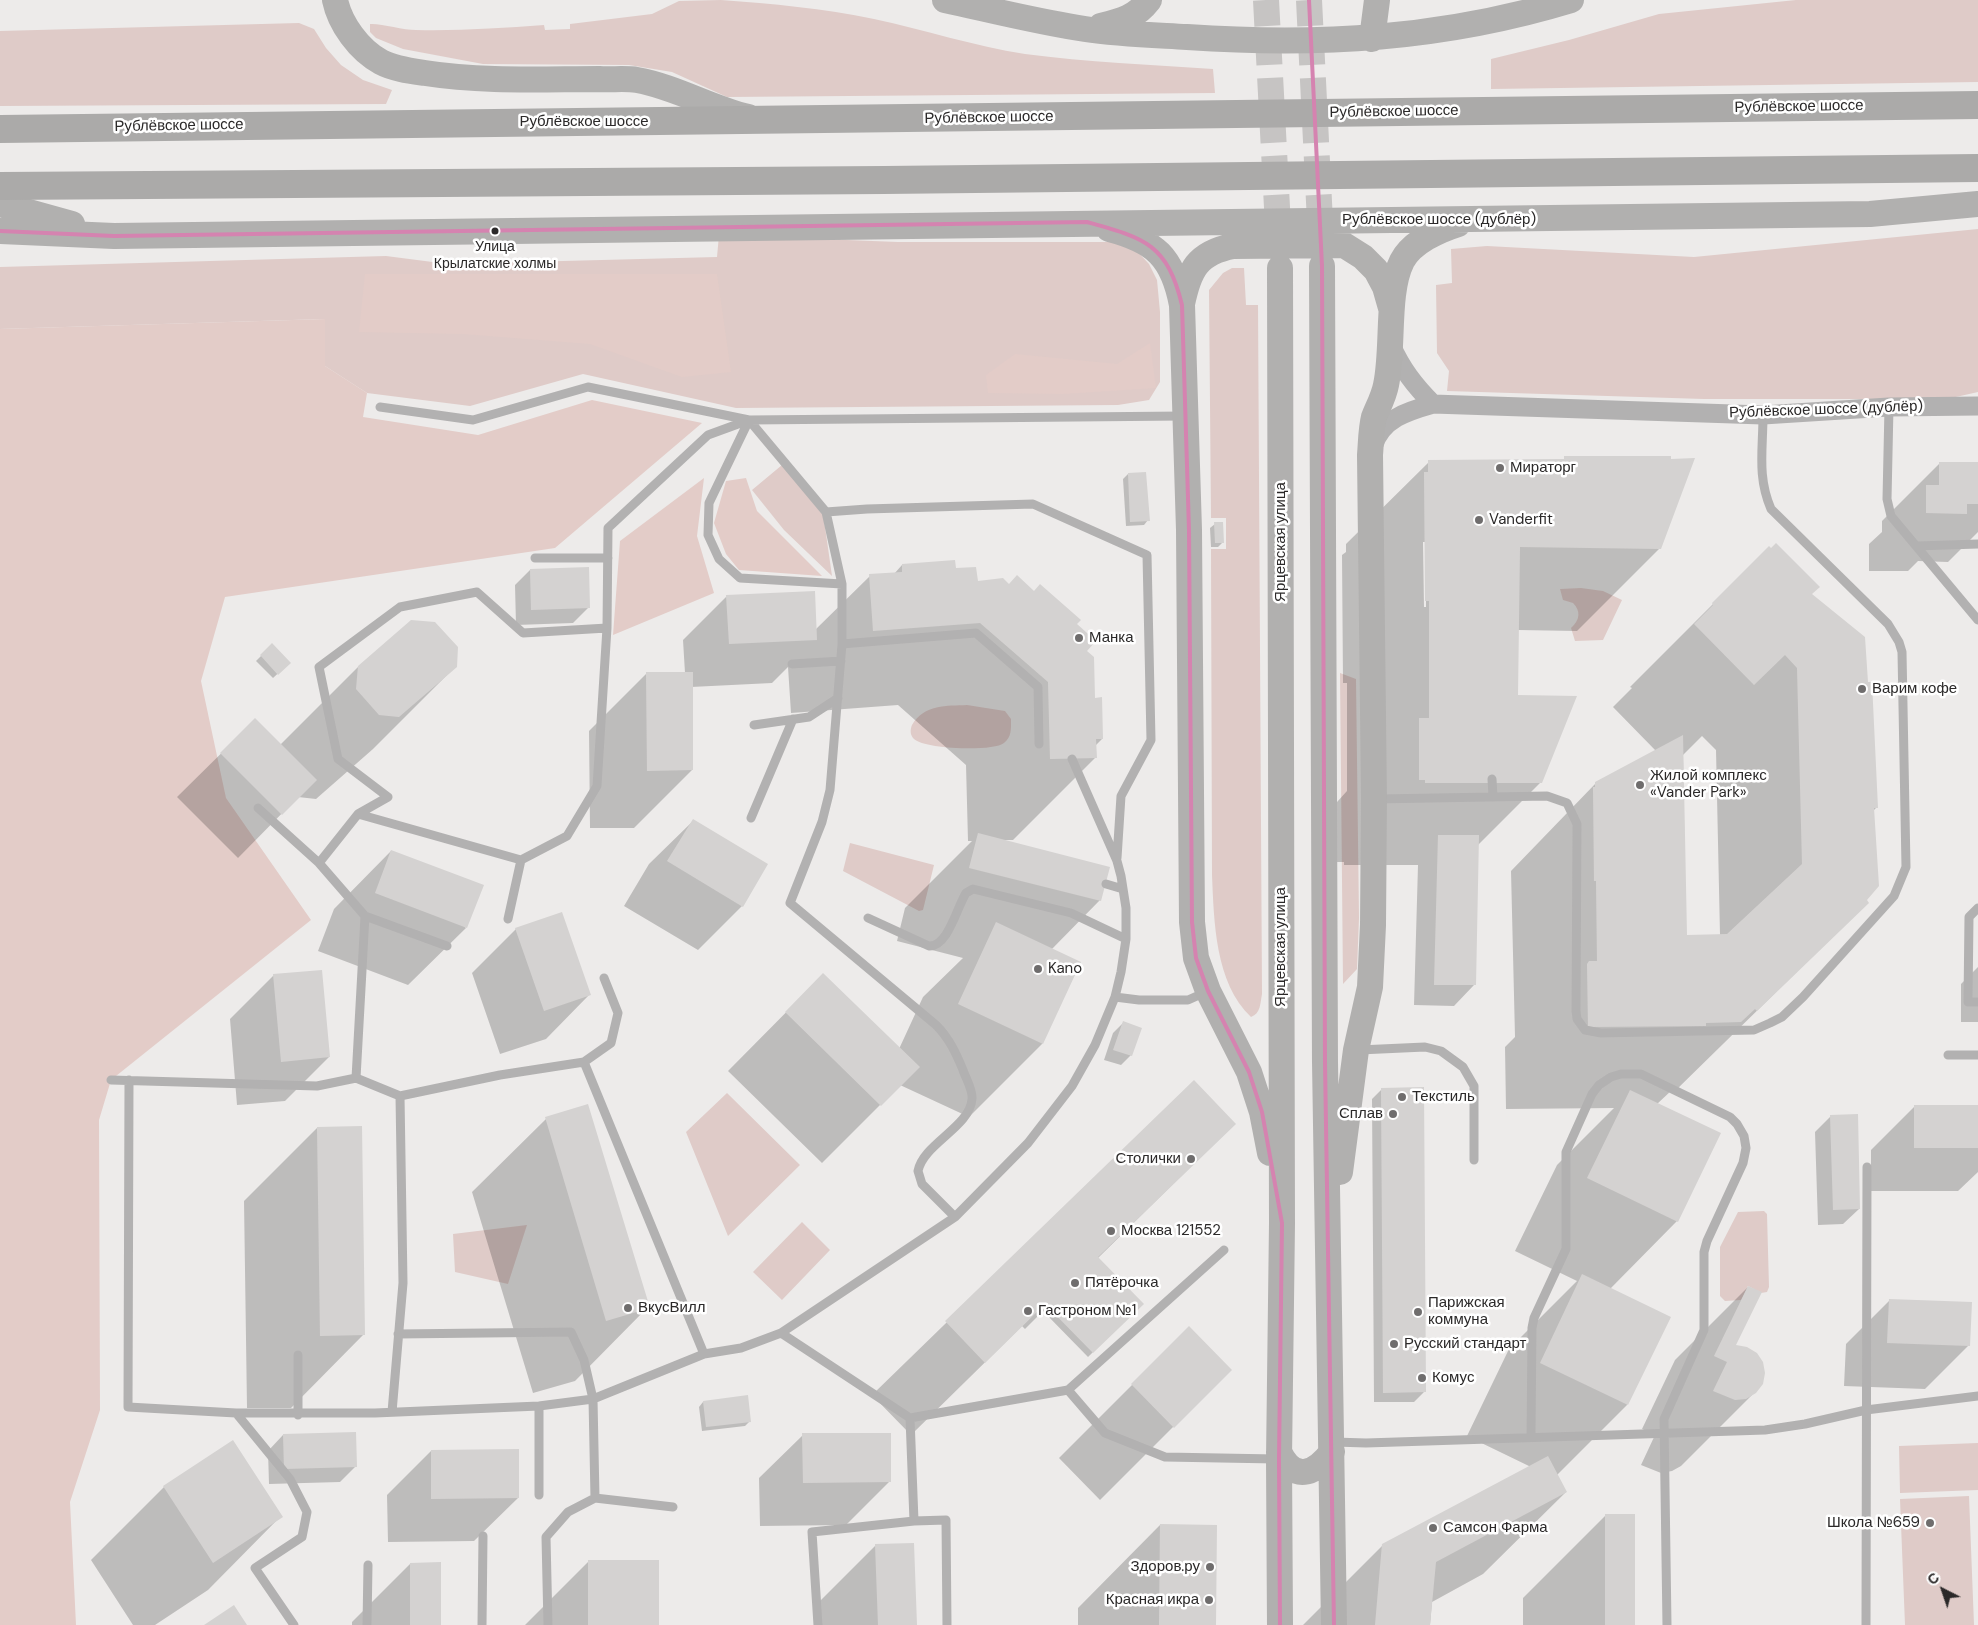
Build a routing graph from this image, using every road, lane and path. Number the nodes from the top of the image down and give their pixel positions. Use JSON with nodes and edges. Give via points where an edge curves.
{"nodes":[{"id":1,"x":335,"y":0,"type":"edge"},
{"id":2,"x":945,"y":0,"type":"edge"},
{"id":3,"x":1149,"y":0,"type":"edge"},
{"id":4,"x":1376,"y":0,"type":"edge"},
{"id":5,"x":1571,"y":0,"type":"edge"},
{"id":6,"x":1086,"y":29,"type":"junction"},
{"id":7,"x":1372,"y":39,"type":"junction"},
{"id":8,"x":1978,"y":105,"type":"edge"},
{"id":9,"x":765,"y":121,"type":"junction"},
{"id":10,"x":0,"y":129,"type":"edge"},
{"id":11,"x":1978,"y":168,"type":"edge"},
{"id":12,"x":0,"y":186,"type":"edge"},
{"id":13,"x":0,"y":204,"type":"edge"},
{"id":14,"x":1978,"y":204,"type":"edge"},
{"id":15,"x":1471,"y":220,"type":"junction"},
{"id":16,"x":1086,"y":222,"type":"junction"},
{"id":17,"x":0,"y":231,"type":"edge"},
{"id":18,"x":114,"y":236,"type":"junction"},
{"id":19,"x":1322,"y":266,"type":"tunnel mouth"},
{"id":20,"x":1280,"y":268,"type":"tunnel mouth"},
{"id":21,"x":1182,"y":305,"type":"junction"},
{"id":22,"x":1392,"y":312,"type":"junction"},
{"id":23,"x":1391,"y":345,"type":"junction"},
{"id":24,"x":1433,"y":404,"type":"junction"},
{"id":25,"x":1978,"y":406,"type":"edge"},
{"id":26,"x":380,"y":407,"type":"dead end"},
{"id":27,"x":1889,"y":407,"type":"junction"},
{"id":28,"x":1763,"y":415,"type":"junction"},
{"id":29,"x":1185,"y":416,"type":"junction"},
{"id":30,"x":749,"y":420,"type":"junction"},
{"id":31,"x":1370,"y":455,"type":"junction"},
{"id":32,"x":826,"y":512,"type":"junction"},
{"id":33,"x":1978,"y":544,"type":"edge"},
{"id":34,"x":1916,"y":546,"type":"junction"},
{"id":35,"x":535,"y":558,"type":"dead end"},
{"id":36,"x":608,"y":558,"type":"junction"},
{"id":37,"x":842,"y":584,"type":"junction"},
{"id":38,"x":1978,"y":620,"type":"edge"},
{"id":39,"x":606,"y":628,"type":"junction"},
{"id":40,"x":842,"y":644,"type":"junction"},
{"id":41,"x":841,"y":661,"type":"junction"},
{"id":42,"x":792,"y":664,"type":"dead end"},
{"id":43,"x":838,"y":698,"type":"junction"},
{"id":44,"x":793,"y":719,"type":"junction"},
{"id":45,"x":754,"y":725,"type":"dead end"},
{"id":46,"x":1039,"y":744,"type":"dead end"},
{"id":47,"x":1072,"y":759,"type":"dead end"},
{"id":48,"x":1492,"y":779,"type":"dead end"},
{"id":49,"x":1493,"y":797,"type":"junction"},
{"id":50,"x":1374,"y":799,"type":"junction"},
{"id":51,"x":258,"y":808,"type":"dead end"},
{"id":52,"x":358,"y":814,"type":"junction"},
{"id":53,"x":751,"y":818,"type":"dead end"},
{"id":54,"x":521,"y":860,"type":"junction"},
{"id":55,"x":1117,"y":860,"type":"junction"},
{"id":56,"x":319,"y":864,"type":"junction"},
{"id":57,"x":1106,"y":884,"type":"dead end"},
{"id":58,"x":1124,"y":889,"type":"junction"},
{"id":59,"x":1978,"y":908,"type":"edge"},
{"id":60,"x":365,"y":916,"type":"junction"},
{"id":61,"x":868,"y":918,"type":"dead end"},
{"id":62,"x":508,"y":919,"type":"dead end"},
{"id":63,"x":1126,"y":939,"type":"junction"},
{"id":64,"x":447,"y":946,"type":"dead end"},
{"id":65,"x":604,"y":978,"type":"dead end"},
{"id":66,"x":1208,"y":991,"type":"junction"},
{"id":67,"x":1115,"y":997,"type":"junction"},
{"id":68,"x":1978,"y":1002,"type":"edge"},
{"id":69,"x":1356,"y":1050,"type":"junction"},
{"id":70,"x":1948,"y":1055,"type":"dead end"},
{"id":71,"x":1978,"y":1055,"type":"edge"},
{"id":72,"x":584,"y":1062,"type":"junction"},
{"id":73,"x":356,"y":1078,"type":"junction"},
{"id":74,"x":111,"y":1080,"type":"dead end"},
{"id":75,"x":129,"y":1080,"type":"junction"},
{"id":76,"x":400,"y":1096,"type":"junction"},
{"id":77,"x":1474,"y":1160,"type":"dead end"},
{"id":78,"x":1867,"y":1168,"type":"dead end"},
{"id":79,"x":956,"y":1217,"type":"junction"},
{"id":80,"x":1282,"y":1222,"type":"junction"},
{"id":81,"x":1224,"y":1250,"type":"dead end"},
{"id":82,"x":1329,"y":1256,"type":"junction"},
{"id":83,"x":781,"y":1333,"type":"junction"},
{"id":84,"x":398,"y":1334,"type":"junction"},
{"id":85,"x":704,"y":1354,"type":"junction"},
{"id":86,"x":298,"y":1355,"type":"dead end"},
{"id":87,"x":1068,"y":1390,"type":"junction"},
{"id":88,"x":1978,"y":1396,"type":"edge"},
{"id":89,"x":593,"y":1399,"type":"junction"},
{"id":90,"x":539,"y":1406,"type":"junction"},
{"id":91,"x":1866,"y":1410,"type":"junction"},
{"id":92,"x":392,"y":1412,"type":"junction"},
{"id":93,"x":236,"y":1413,"type":"junction"},
{"id":94,"x":298,"y":1415,"type":"junction"},
{"id":95,"x":910,"y":1418,"type":"junction"},
{"id":96,"x":1664,"y":1433,"type":"junction"},
{"id":97,"x":1531,"y":1437,"type":"junction"},
{"id":98,"x":1332,"y":1447,"type":"junction"},
{"id":99,"x":1279,"y":1456,"type":"junction"},
{"id":100,"x":539,"y":1495,"type":"dead end"},
{"id":101,"x":595,"y":1498,"type":"junction"},
{"id":102,"x":674,"y":1507,"type":"dead end"},
{"id":103,"x":914,"y":1521,"type":"junction"},
{"id":104,"x":483,"y":1536,"type":"dead end"},
{"id":105,"x":368,"y":1565,"type":"dead end"},
{"id":106,"x":294,"y":1625,"type":"edge"},
{"id":107,"x":367,"y":1625,"type":"edge"},
{"id":108,"x":482,"y":1625,"type":"edge"},
{"id":109,"x":548,"y":1625,"type":"edge"},
{"id":110,"x":818,"y":1625,"type":"edge"},
{"id":111,"x":947,"y":1625,"type":"edge"},
{"id":112,"x":1280,"y":1625,"type":"edge"},
{"id":113,"x":1334,"y":1625,"type":"edge"},
{"id":114,"x":1667,"y":1625,"type":"edge"},
{"id":115,"x":1866,"y":1625,"type":"edge"}],
"edges":[{"from":1,"to":9,"type":"main road","via":[[337,12],[364,49],[382,62],[407,70],[453,77],[636,80],[689,95],[724,112]]},
{"from":2,"to":6,"type":"main road"},
{"from":3,"to":6,"type":"main road","via":[[1128,19]]},
{"from":4,"to":7,"type":"main road"},
{"from":5,"to":7,"type":"main road","via":[[1456,29]]},
{"from":6,"to":7,"type":"main road","via":[[1223,40]]},
{"from":8,"to":9,"type":"main road","name":"Рублёвское шоссе"},
{"from":9,"to":10,"type":"main road","name":"Рублёвское шоссе"},
{"from":11,"to":12,"type":"main road"},
{"from":13,"to":18,"type":"main road"},
{"from":14,"to":15,"type":"main road","name":"Рублёвское шоссе (дублёр)","via":[[1870,214]]},
{"from":15,"to":16,"type":"main road","name":"Рублёвское шоссе (дублёр)"},
{"from":15,"to":22,"type":"main road","via":[[1440,230],[1421,242],[1403,260],[1397,275]]},
{"from":16,"to":18,"type":"main road","name":"Рублёвское шоссе (дублёр)"},
{"from":16,"to":21,"type":"main road","via":[[1146,241],[1162,254],[1178,283]]},
{"from":17,"to":18,"type":"main road","name":"Рублёвское шоссе (дублёр)"},
{"from":19,"to":82,"type":"main road","via":[[1325,1062]]},
{"from":20,"to":80,"type":"main road","name":"Ярцевская улица"},
{"from":21,"to":22,"type":"main road","via":[[1191,272],[1198,261],[1216,249],[1339,244],[1357,252],[1376,270]]},
{"from":21,"to":29,"type":"main road"},
{"from":22,"to":23,"type":"main road"},
{"from":23,"to":24,"type":"street","via":[[1403,370]]},
{"from":23,"to":31,"type":"main road","via":[[1386,386],[1374,420]]},
{"from":24,"to":28,"type":"street","name":"Рублёвское шоссе (дублёр)"},
{"from":24,"to":31,"type":"street","name":"Рублёвское шоссе (дублёр)","via":[[1389,422],[1376,438]]},
{"from":25,"to":27,"type":"street","name":"Рублёвское шоссе (дублёр)"},
{"from":26,"to":30,"type":"lane","via":[[473,420],[588,387]]},
{"from":27,"to":28,"type":"street","name":"Рублёвское шоссе (дублёр)"},
{"from":27,"to":34,"type":"lane","via":[[1887,499],[1891,516]]},
{"from":28,"to":49,"type":"lane","via":[[1763,491],[1772,509],[1888,624],[1902,652],[1906,867],[1894,896],[1803,997],[1782,1017],[1770,1023],[1754,1030],[1591,1032],[1580,1026],[1576,1011],[1575,816],[1567,803],[1554,797]]},
{"from":29,"to":30,"type":"lane"},
{"from":29,"to":66,"type":"main road","via":[[1192,922],[1196,958]]},
{"from":30,"to":32,"type":"lane"},
{"from":30,"to":36,"type":"lane","via":[[708,434],[608,528]]},
{"from":30,"to":37,"type":"lane","via":[[709,503],[708,535],[718,559],[740,578]]},
{"from":31,"to":50,"type":"main road"},
{"from":32,"to":37,"type":"lane"},
{"from":32,"to":55,"type":"lane","via":[[1033,504],[1147,555],[1151,740],[1121,796]]},
{"from":33,"to":34,"type":"lane"},
{"from":34,"to":38,"type":"lane"},
{"from":35,"to":36,"type":"lane"},
{"from":36,"to":39,"type":"lane"},
{"from":37,"to":40,"type":"lane"},
{"from":39,"to":52,"type":"lane","via":[[523,633],[477,592],[400,607],[319,667],[338,759],[388,797]]},
{"from":39,"to":54,"type":"lane","via":[[597,786],[567,836]]},
{"from":40,"to":41,"type":"lane"},
{"from":40,"to":46,"type":"lane","via":[[976,633],[1038,687]]},
{"from":41,"to":42,"type":"lane"},
{"from":41,"to":43,"type":"lane"},
{"from":43,"to":44,"type":"lane","via":[[809,717]]},
{"from":43,"to":79,"type":"lane","via":[[827,805],[790,904],[936,1025],[952,1045],[972,1094],[971,1104],[964,1117],[923,1159],[918,1171],[922,1184]]},
{"from":44,"to":45,"type":"lane"},
{"from":44,"to":53,"type":"lane"},
{"from":47,"to":55,"type":"lane"},
{"from":48,"to":49,"type":"lane"},
{"from":49,"to":50,"type":"lane"},
{"from":50,"to":69,"type":"main road","via":[[1370,987]]},
{"from":51,"to":56,"type":"lane"},
{"from":52,"to":54,"type":"lane"},
{"from":52,"to":56,"type":"lane"},
{"from":54,"to":62,"type":"lane"},
{"from":55,"to":58,"type":"lane"},
{"from":56,"to":60,"type":"lane"},
{"from":57,"to":58,"type":"lane"},
{"from":58,"to":63,"type":"lane"},
{"from":59,"to":68,"type":"lane","via":[[1969,917],[1968,1002]]},
{"from":60,"to":64,"type":"lane"},
{"from":60,"to":73,"type":"lane"},
{"from":61,"to":63,"type":"lane","via":[[935,946],[944,939],[966,893],[973,889],[1078,916]]},
{"from":63,"to":67,"type":"lane"},
{"from":65,"to":72,"type":"lane","via":[[618,1013],[611,1043]]},
{"from":66,"to":67,"type":"lane","via":[[1188,1000]]},
{"from":66,"to":80,"type":"main road","via":[[1249,1072],[1262,1112]]},
{"from":67,"to":79,"type":"lane","via":[[1095,1045],[1052,1115]]},
{"from":69,"to":77,"type":"lane","via":[[1425,1047],[1441,1051],[1459,1062],[1474,1086]]},
{"from":69,"to":82,"type":"main road"},
{"from":70,"to":71,"type":"lane"},
{"from":72,"to":76,"type":"lane"},
{"from":72,"to":85,"type":"lane"},
{"from":73,"to":75,"type":"lane","via":[[317,1086]]},
{"from":73,"to":76,"type":"lane"},
{"from":74,"to":75,"type":"lane"},
{"from":75,"to":93,"type":"lane","via":[[128,1407]]},
{"from":76,"to":84,"type":"lane","via":[[403,1283]]},
{"from":78,"to":91,"type":"lane"},
{"from":79,"to":83,"type":"lane"},
{"from":80,"to":99,"type":"main road","name":"Ярцевская улица"},
{"from":81,"to":87,"type":"lane"},
{"from":82,"to":98,"type":"main road"},
{"from":83,"to":85,"type":"lane","via":[[741,1348]]},
{"from":83,"to":95,"type":"lane"},
{"from":84,"to":89,"type":"lane","via":[[571,1332],[584,1360]]},
{"from":84,"to":92,"type":"lane"},
{"from":85,"to":89,"type":"lane"},
{"from":86,"to":94,"type":"lane"},
{"from":87,"to":95,"type":"lane"},
{"from":87,"to":99,"type":"lane","via":[[1105,1433],[1165,1457]]},
{"from":88,"to":91,"type":"lane"},
{"from":89,"to":90,"type":"lane"},
{"from":89,"to":101,"type":"lane"},
{"from":90,"to":92,"type":"lane"},
{"from":90,"to":100,"type":"lane"},
{"from":91,"to":96,"type":"lane","via":[[1765,1430]]},
{"from":91,"to":115,"type":"lane"},
{"from":92,"to":94,"type":"lane"},
{"from":93,"to":94,"type":"lane"},
{"from":93,"to":106,"type":"lane","via":[[290,1480],[307,1512],[302,1537],[255,1568]]},
{"from":95,"to":103,"type":"lane"},
{"from":96,"to":97,"type":"lane"},
{"from":96,"to":97,"type":"lane","via":[[1666,1411],[1704,1330],[1705,1246],[1743,1163],[1746,1148],[1741,1130],[1730,1117],[1641,1074],[1630,1073],[1611,1077],[1599,1085],[1566,1152],[1566,1249],[1532,1328]]},
{"from":96,"to":114,"type":"lane"},
{"from":97,"to":98,"type":"lane"},
{"from":98,"to":99,"type":"main road","via":[[1322,1465],[1304,1472],[1294,1470]]},
{"from":98,"to":113,"type":"main road"},
{"from":99,"to":112,"type":"main road","name":"Ярцевская улица"},
{"from":101,"to":102,"type":"lane"},
{"from":101,"to":109,"type":"lane","via":[[568,1512],[546,1537]]},
{"from":103,"to":110,"type":"lane","via":[[812,1532]]},
{"from":103,"to":111,"type":"lane","via":[[946,1520]]},
{"from":104,"to":108,"type":"lane"},
{"from":105,"to":107,"type":"lane"}]}
